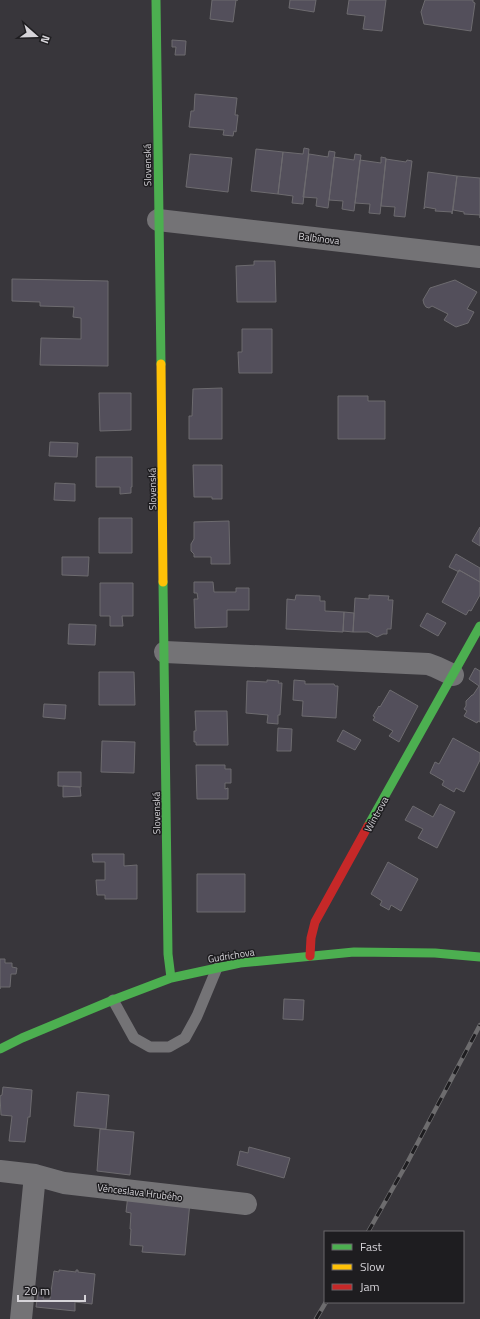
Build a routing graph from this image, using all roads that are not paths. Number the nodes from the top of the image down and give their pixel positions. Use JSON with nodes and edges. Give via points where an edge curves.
{"nodes":[{"id":1,"x":156,"y":0,"type":"edge"},
{"id":2,"x":158,"y":220,"type":"junction"},
{"id":3,"x":480,"y":257,"type":"edge"},
{"id":4,"x":480,"y":626,"type":"edge"},
{"id":5,"x":165,"y":652,"type":"junction"},
{"id":6,"x":453,"y":675,"type":"junction"},
{"id":7,"x":310,"y":956,"type":"junction"},
{"id":8,"x":480,"y":957,"type":"edge"},
{"id":9,"x":217,"y":968,"type":"junction"},
{"id":10,"x":171,"y":978,"type":"junction"},
{"id":11,"x":113,"y":1000,"type":"junction"},
{"id":12,"x":0,"y":1049,"type":"edge"},
{"id":13,"x":0,"y":1171,"type":"edge"},
{"id":14,"x":35,"y":1175,"type":"junction"},
{"id":15,"x":246,"y":1204,"type":"dead end"},
{"id":16,"x":21,"y":1319,"type":"edge"}],
"edges":[{"from":1,"to":2,"type":"street","name":"Slovenská"},
{"from":2,"to":3,"type":"street","name":"Balbínova"},
{"from":2,"to":5,"type":"street","name":"Slovenská"},
{"from":4,"to":6,"type":"street","name":"Wintrova"},
{"from":5,"to":6,"type":"street","via":[[428,664]]},
{"from":5,"to":10,"type":"street","name":"Slovenská","via":[[168,954]]},
{"from":6,"to":7,"type":"street","name":"Wintrova","via":[[315,922]]},
{"from":7,"to":8,"type":"street","name":"Gudrichova","via":[[354,952],[435,952]]},
{"from":7,"to":9,"type":"street","name":"Gudrichova","via":[[240,963]]},
{"from":9,"to":10,"type":"street","name":"Gudrichova"},
{"from":9,"to":11,"type":"lane","via":[[197,1016],[184,1038],[169,1046],[150,1047],[134,1038]]},
{"from":10,"to":11,"type":"street","name":"Gudrichova"},
{"from":11,"to":12,"type":"street","name":"Gudrichova"},
{"from":13,"to":14,"type":"street","name":"Věnceslava Hrubého"},
{"from":14,"to":15,"type":"street","name":"Věnceslava Hrubého","via":[[64,1183]]},
{"from":14,"to":16,"type":"street"}]}
